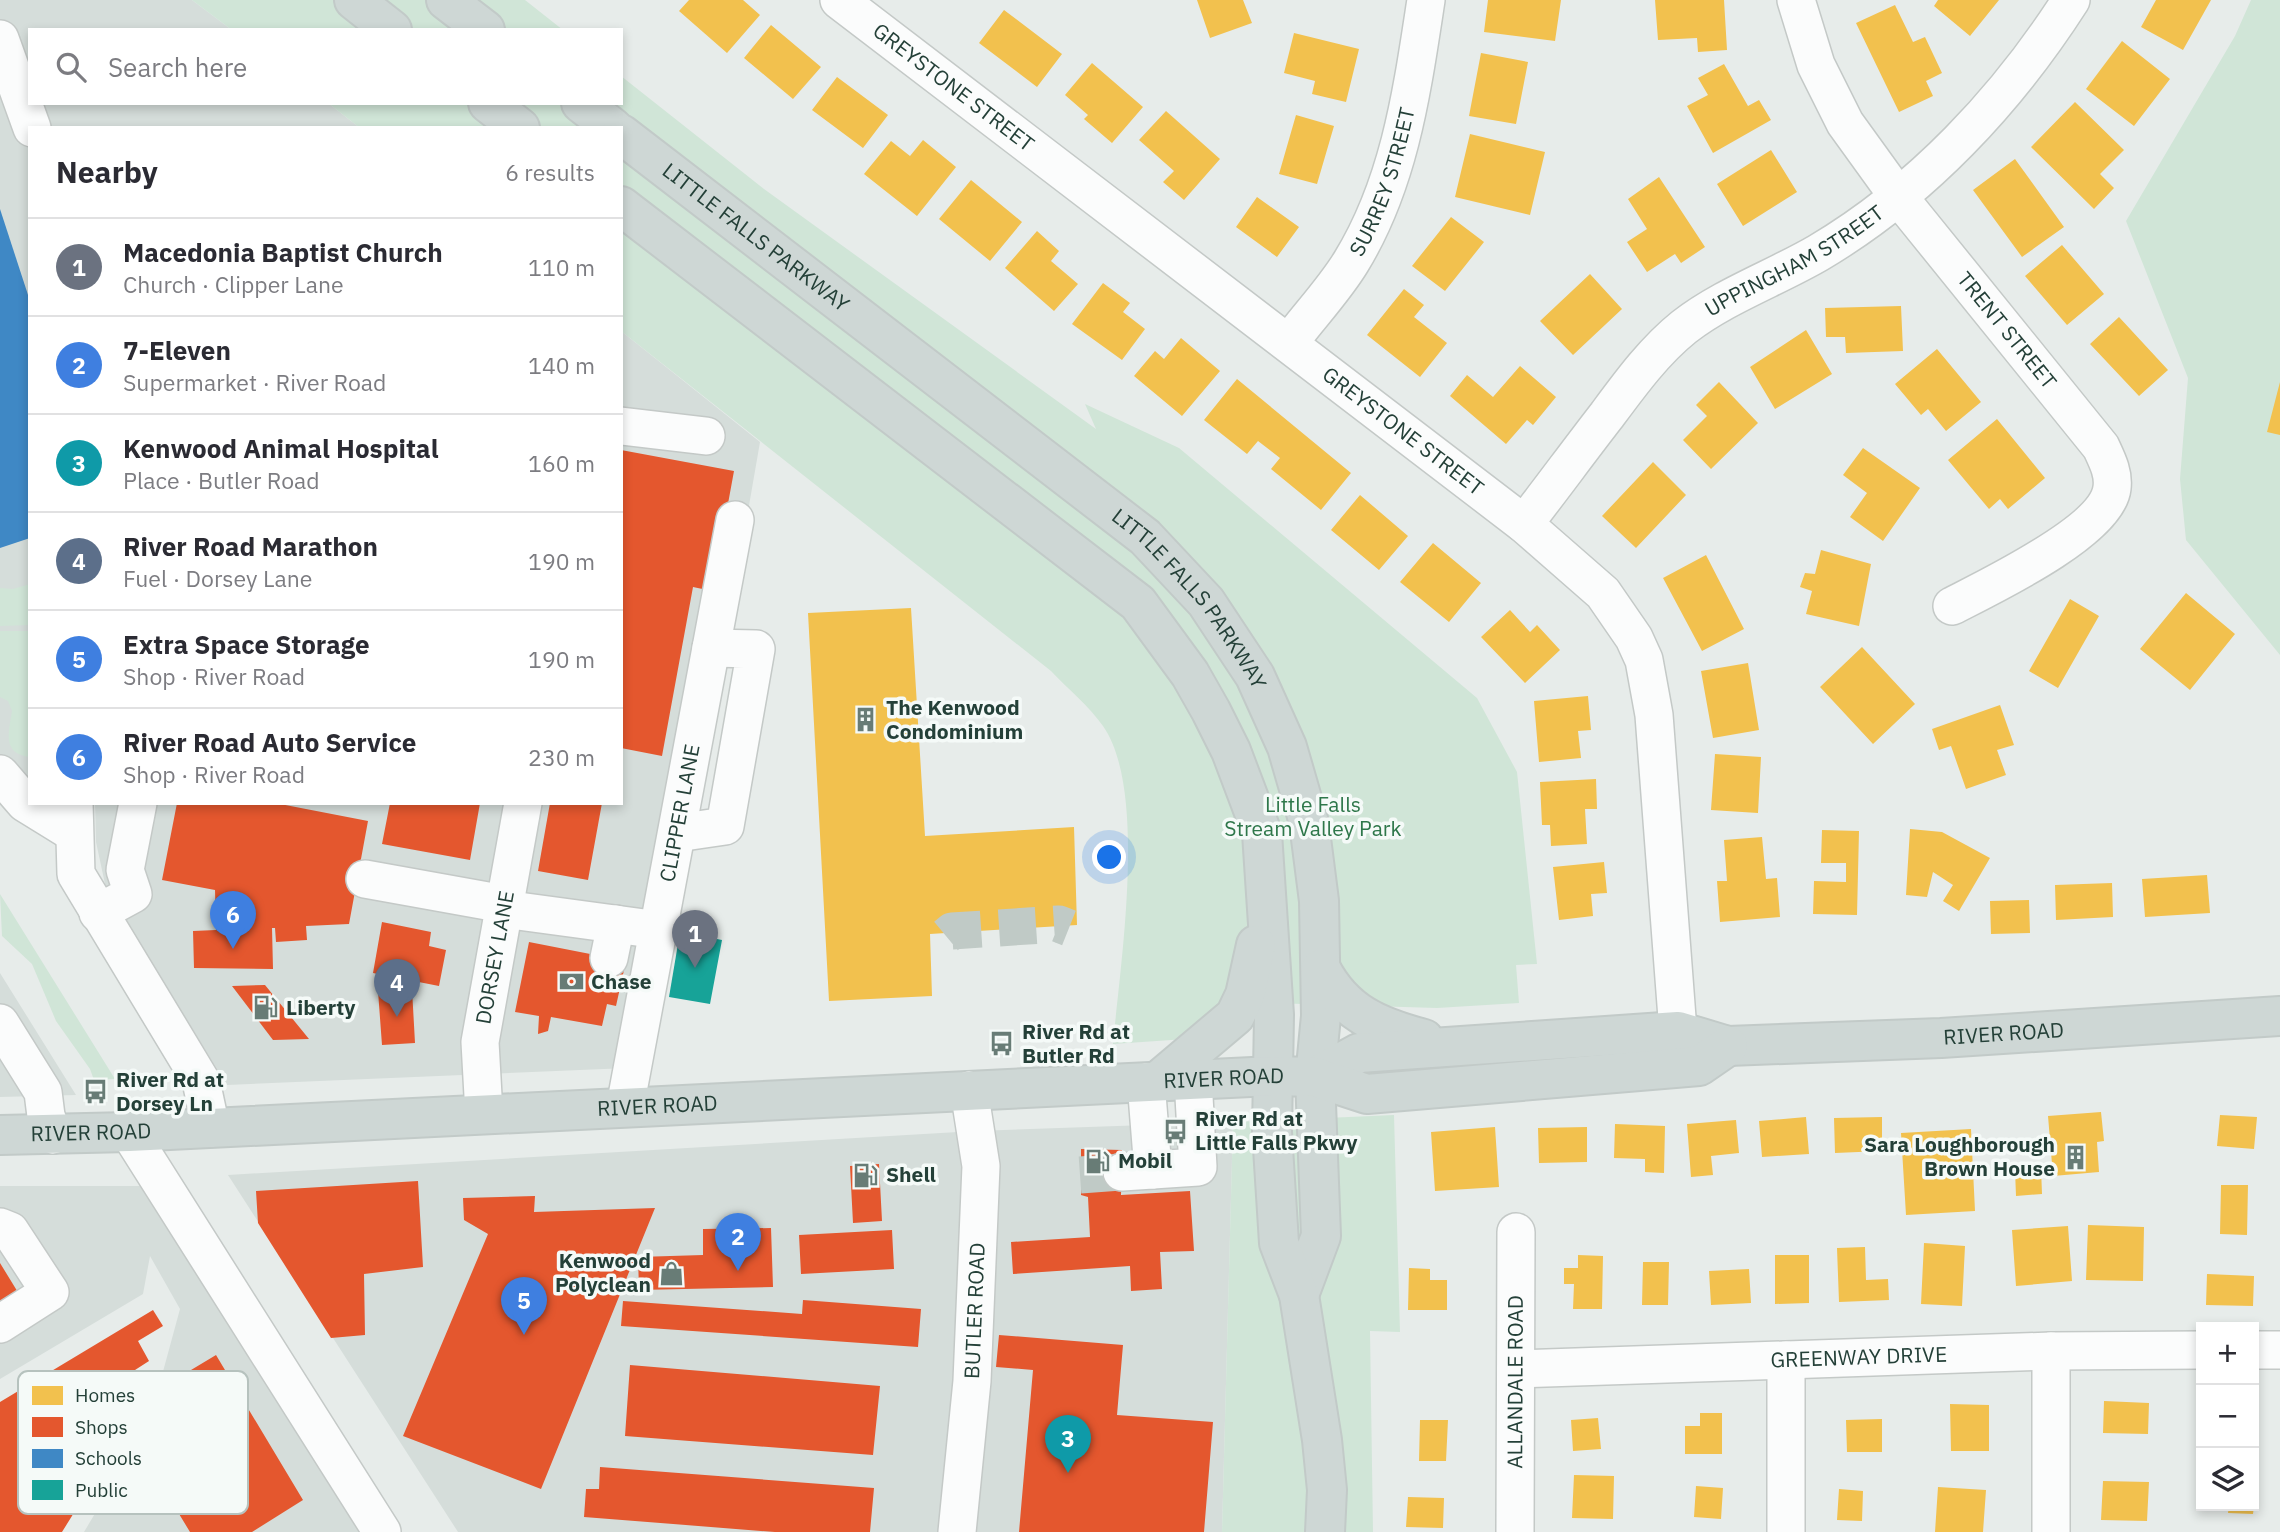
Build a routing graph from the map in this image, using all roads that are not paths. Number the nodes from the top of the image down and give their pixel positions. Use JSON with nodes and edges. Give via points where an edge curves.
{"nodes":[{"id":1,"x":354,"y":0,"type":"edge"},
{"id":2,"x":446,"y":0,"type":"edge"},
{"id":3,"x":839,"y":0,"type":"edge"},
{"id":4,"x":1426,"y":0,"type":"edge"},
{"id":5,"x":1796,"y":0,"type":"edge"},
{"id":6,"x":2071,"y":0,"type":"edge"},
{"id":7,"x":390,"y":28,"type":"edge"},
{"id":8,"x":482,"y":28,"type":"edge"},
{"id":9,"x":0,"y":39,"type":"edge"},
{"id":10,"x":491,"y":105,"type":"edge"},
{"id":11,"x":584,"y":105,"type":"edge"},
{"id":12,"x":31,"y":126,"type":"edge"},
{"id":13,"x":517,"y":126,"type":"edge"},
{"id":14,"x":610,"y":126,"type":"edge"},
{"id":15,"x":623,"y":136,"type":"edge"},
{"id":16,"x":1897,"y":195,"type":"junction"},
{"id":17,"x":623,"y":208,"type":"edge"},
{"id":18,"x":1289,"y":343,"type":"junction"},
{"id":19,"x":623,"y":426,"type":"edge"},
{"id":20,"x":706,"y":436,"type":"dead end"},
{"id":21,"x":735,"y":520,"type":"dead end"},
{"id":22,"x":1524,"y":524,"type":"junction"},
{"id":23,"x":1952,"y":606,"type":"dead end"},
{"id":24,"x":0,"y":774,"type":"edge"},
{"id":25,"x":28,"y":804,"type":"edge"},
{"id":26,"x":32,"y":805,"type":"edge"},
{"id":27,"x":138,"y":805,"type":"edge"},
{"id":28,"x":523,"y":805,"type":"edge"},
{"id":29,"x":73,"y":817,"type":"edge"},
{"id":30,"x":365,"y":878,"type":"dead end"},
{"id":31,"x":1266,"y":895,"type":"junction"},
{"id":32,"x":504,"y":907,"type":"junction"},
{"id":33,"x":98,"y":914,"type":"junction"},
{"id":34,"x":659,"y":930,"type":"junction"},
{"id":35,"x":1321,"y":969,"type":"junction"},
{"id":36,"x":2280,"y":1016,"type":"edge"},
{"id":37,"x":0,"y":1023,"type":"edge"},
{"id":38,"x":1678,"y":1031,"type":"junction"},
{"id":39,"x":1728,"y":1046,"type":"junction"},
{"id":40,"x":1454,"y":1047,"type":"junction"},
{"id":41,"x":1273,"y":1076,"type":"junction"},
{"id":42,"x":1315,"y":1077,"type":"junction"},
{"id":43,"x":1537,"y":1080,"type":"junction"},
{"id":44,"x":1166,"y":1081,"type":"junction"},
{"id":45,"x":969,"y":1090,"type":"junction"},
{"id":46,"x":625,"y":1107,"type":"junction"},
{"id":47,"x":484,"y":1114,"type":"junction"},
{"id":48,"x":211,"y":1128,"type":"junction"},
{"id":49,"x":3,"y":1130,"type":"edge"},
{"id":50,"x":130,"y":1132,"type":"junction"},
{"id":51,"x":53,"y":1135,"type":"junction"},
{"id":52,"x":1138,"y":1171,"type":"dead end"},
{"id":53,"x":0,"y":1227,"type":"edge"},
{"id":54,"x":1516,"y":1232,"type":"dead end"},
{"id":55,"x":37,"y":1271,"type":"junction"},
{"id":56,"x":1300,"y":1295,"type":"junction"},
{"id":57,"x":0,"y":1306,"type":"edge"},
{"id":58,"x":0,"y":1324,"type":"edge"},
{"id":59,"x":2196,"y":1350,"type":"edge"},
{"id":60,"x":2259,"y":1350,"type":"edge"},
{"id":61,"x":2280,"y":1350,"type":"edge"},
{"id":62,"x":2051,"y":1351,"type":"junction"},
{"id":63,"x":1786,"y":1360,"type":"junction"},
{"id":64,"x":1516,"y":1369,"type":"junction"},
{"id":65,"x":382,"y":1532,"type":"edge"},
{"id":66,"x":957,"y":1532,"type":"edge"},
{"id":67,"x":1325,"y":1532,"type":"edge"},
{"id":68,"x":1515,"y":1532,"type":"edge"},
{"id":69,"x":1786,"y":1532,"type":"edge"},
{"id":70,"x":2051,"y":1532,"type":"edge"}],
"edges":[{"from":1,"to":7,"type":"main road"},
{"from":2,"to":8,"type":"main road"},
{"from":3,"to":18,"type":"street","name":"GREYSTONE STREET"},
{"from":4,"to":18,"type":"street","name":"SURREY STREET","via":[[1407,120],[1386,191],[1351,262]]},
{"from":5,"to":16,"type":"street","name":"TRENT STREET","via":[[1815,65],[1845,123]]},
{"from":6,"to":16,"type":"street","name":"UPPINGHAM STREET","via":[[1987,111]]},
{"from":9,"to":12,"type":"street"},
{"from":10,"to":13,"type":"main road"},
{"from":11,"to":14,"type":"main road"},
{"from":15,"to":35,"type":"main road","name":"LITTLE FALLS PARKWAY","via":[[1111,508],[1198,593],[1255,676],[1300,785],[1315,862]]},
{"from":16,"to":22,"type":"street","name":"UPPINGHAM STREET","via":[[1826,248],[1683,328],[1634,379]]},
{"from":16,"to":23,"type":"street","name":"TRENT STREET","via":[[2101,447],[2110,468],[2112,489],[2104,510],[2087,526],[2016,573]]},
{"from":17,"to":31,"type":"main road","name":"LITTLE FALLS PARKWAY","via":[[1138,603],[1189,674],[1231,751],[1262,833]]},
{"from":18,"to":22,"type":"street","name":"GREYSTONE STREET"},
{"from":19,"to":20,"type":"street"},
{"from":21,"to":34,"type":"street","name":"CLIPPER LANE"},
{"from":22,"to":38,"type":"street","name":"GREYSTONE STREET","via":[[1603,593],[1644,660],[1654,715]]},
{"from":24,"to":25,"type":"street"},
{"from":26,"to":29,"type":"street"},
{"from":27,"to":33,"type":"street","via":[[125,870],[133,894]]},
{"from":28,"to":32,"type":"street","name":"DORSEY LANE"},
{"from":29,"to":33,"type":"street","via":[[76,874]]},
{"from":30,"to":32,"type":"street"},
{"from":31,"to":41,"type":"main road","name":"LITTLE FALLS PARKWAY"},
{"from":31,"to":44,"type":"main road","via":[[1241,1006],[1228,1025]]},
{"from":32,"to":34,"type":"street","via":[[613,941]]},
{"from":32,"to":47,"type":"street","name":"DORSEY LANE","via":[[480,1042]]},
{"from":33,"to":48,"type":"street","via":[[201,1081]]},
{"from":34,"to":46,"type":"street","name":"CLIPPER LANE"},
{"from":35,"to":40,"type":"main road","via":[[1337,995],[1362,1017]]},
{"from":35,"to":42,"type":"main road","name":"LITTLE FALLS PARKWAY"},
{"from":36,"to":39,"type":"main road","name":"RIVER ROAD","via":[[1941,1038]]},
{"from":37,"to":51,"type":"street","via":[[43,1091]]},
{"from":38,"to":39,"type":"main road","name":"RIVER ROAD"},
{"from":38,"to":40,"type":"main road","name":"RIVER ROAD"},
{"from":38,"to":43,"type":"main road","via":[[1661,1057],[1572,1064]]},
{"from":39,"to":43,"type":"main road","name":"RIVER ROAD","via":[[1699,1066]]},
{"from":40,"to":42,"type":"main road","name":"RIVER ROAD","via":[[1359,1053]]},
{"from":41,"to":42,"type":"main road","name":"RIVER ROAD"},
{"from":41,"to":44,"type":"main road","name":"RIVER ROAD"},
{"from":41,"to":56,"type":"main road","name":"LITTLE FALLS PARKWAY","via":[[1279,1243]]},
{"from":42,"to":43,"type":"main road","name":"RIVER ROAD","via":[[1367,1094]]},
{"from":42,"to":56,"type":"main road","name":"LITTLE FALLS PARKWAY","via":[[1321,1236]]},
{"from":44,"to":45,"type":"main road","name":"RIVER ROAD"},
{"from":44,"to":52,"type":"street"},
{"from":45,"to":46,"type":"main road","name":"RIVER ROAD"},
{"from":45,"to":66,"type":"street","name":"BUTLER ROAD","via":[[981,1166],[972,1374]]},
{"from":46,"to":47,"type":"main road","name":"RIVER ROAD"},
{"from":47,"to":48,"type":"main road","name":"RIVER ROAD"},
{"from":48,"to":50,"type":"main road","name":"RIVER ROAD"},
{"from":49,"to":51,"type":"main road","name":"RIVER ROAD"},
{"from":50,"to":51,"type":"main road","name":"RIVER ROAD"},
{"from":50,"to":65,"type":"street"},
{"from":53,"to":55,"type":"street","via":[[10,1231]]},
{"from":54,"to":64,"type":"street","name":"ALLANDALE ROAD"},
{"from":55,"to":57,"type":"street","via":[[19,1294]]},
{"from":55,"to":58,"type":"street","via":[[50,1292]]},
{"from":56,"to":67,"type":"main road","name":"LITTLE FALLS PARKWAY","via":[[1322,1440]]},
{"from":59,"to":62,"type":"street","name":"GREENWAY DRIVE"},
{"from":60,"to":61,"type":"street"},
{"from":62,"to":63,"type":"street","name":"GREENWAY DRIVE"},
{"from":62,"to":70,"type":"street"},
{"from":63,"to":64,"type":"street","name":"GREENWAY DRIVE"},
{"from":63,"to":69,"type":"street"},
{"from":64,"to":68,"type":"street","name":"ALLANDALE ROAD"}]}
